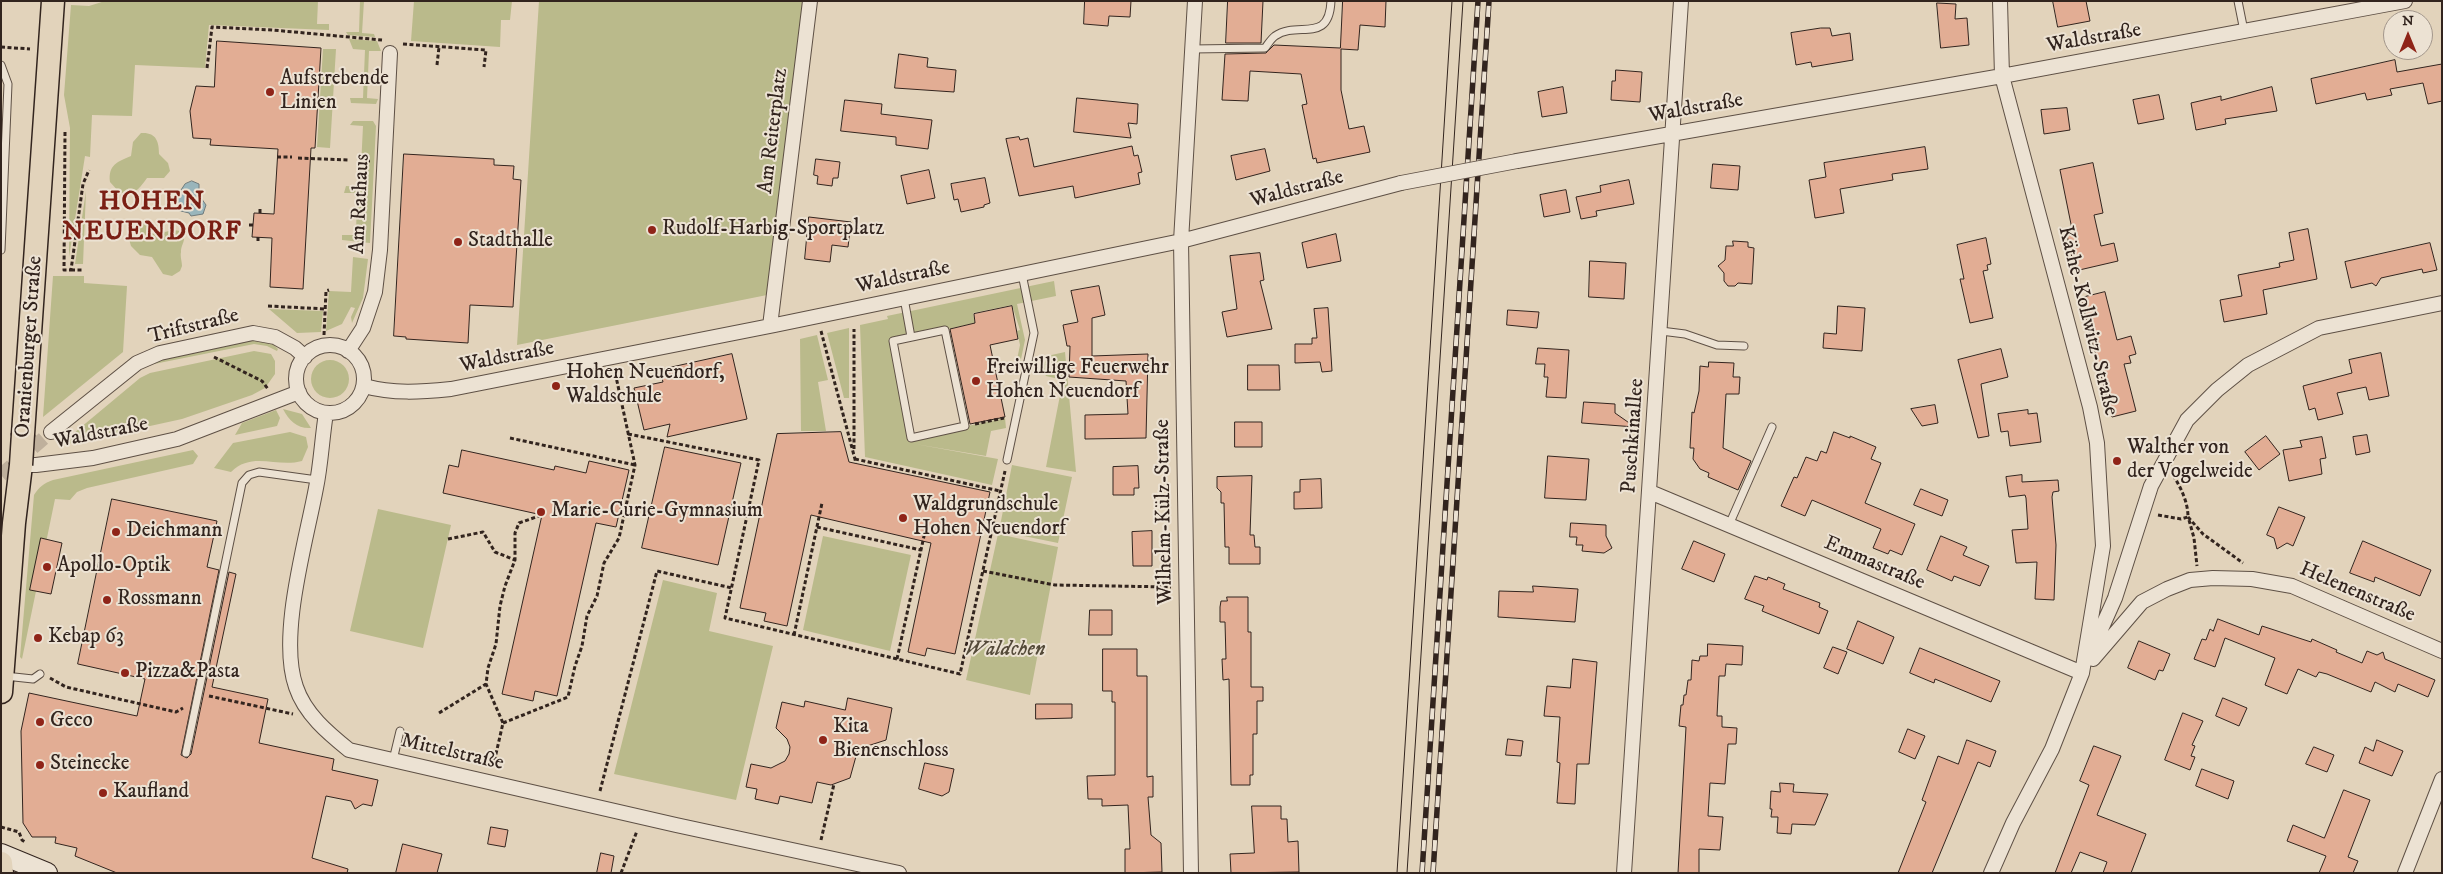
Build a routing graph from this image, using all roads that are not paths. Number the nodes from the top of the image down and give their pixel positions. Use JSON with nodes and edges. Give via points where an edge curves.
{"nodes":[{"id":1,"x":53,"y":1,"type":"edge"},
{"id":2,"x":810,"y":1,"type":"edge"},
{"id":3,"x":1195,"y":1,"type":"edge"},
{"id":4,"x":1331,"y":1,"type":"edge"},
{"id":5,"x":1681,"y":1,"type":"edge"},
{"id":6,"x":2000,"y":1,"type":"edge"},
{"id":7,"x":2238,"y":1,"type":"edge"},
{"id":8,"x":2405,"y":1,"type":"edge"},
{"id":9,"x":2244,"y":32,"type":"junction"},
{"id":10,"x":391,"y":46,"type":"road end"},
{"id":11,"x":1192,"y":49,"type":"junction"},
{"id":12,"x":1,"y":64,"type":"edge"},
{"id":13,"x":2002,"y":76,"type":"junction"},
{"id":14,"x":1674,"y":134,"type":"junction"},
{"id":15,"x":1181,"y":241,"type":"junction"},
{"id":16,"x":1,"y":250,"type":"edge"},
{"id":17,"x":1022,"y":274,"type":"junction"},
{"id":18,"x":904,"y":298,"type":"junction"},
{"id":19,"x":2442,"y":303,"type":"edge"},
{"id":20,"x":770,"y":326,"type":"junction"},
{"id":21,"x":1661,"y":331,"type":"junction"},
{"id":22,"x":911,"y":337,"type":"junction"},
{"id":23,"x":1744,"y":346,"type":"dead end"},
{"id":24,"x":348,"y":351,"type":"junction"},
{"id":25,"x":304,"y":357,"type":"junction"},
{"id":26,"x":364,"y":386,"type":"junction"},
{"id":27,"x":299,"y":392,"type":"junction"},
{"id":28,"x":326,"y":413,"type":"junction"},
{"id":29,"x":1772,"y":427,"type":"dead end"},
{"id":30,"x":51,"y":432,"type":"tunnel mouth"},
{"id":31,"x":1007,"y":460,"type":"road end"},
{"id":32,"x":26,"y":470,"type":"junction"},
{"id":33,"x":318,"y":480,"type":"junction"},
{"id":34,"x":1650,"y":492,"type":"junction"},
{"id":35,"x":1729,"y":525,"type":"junction"},
{"id":36,"x":2442,"y":651,"type":"edge"},
{"id":37,"x":2082,"y":673,"type":"junction"},
{"id":38,"x":40,"y":674,"type":"road end"},
{"id":39,"x":2,"y":684,"type":"edge"},
{"id":40,"x":400,"y":731,"type":"dead end"},
{"id":41,"x":186,"y":753,"type":"dead end"},
{"id":42,"x":393,"y":760,"type":"junction"},
{"id":43,"x":2442,"y":779,"type":"edge"},
{"id":44,"x":1,"y":854,"type":"edge"},
{"id":45,"x":1,"y":863,"type":"edge"},
{"id":46,"x":2,"y":873,"type":"edge"},
{"id":47,"x":47,"y":873,"type":"edge"},
{"id":48,"x":899,"y":873,"type":"edge"},
{"id":49,"x":1191,"y":873,"type":"edge"},
{"id":50,"x":1624,"y":873,"type":"edge"},
{"id":51,"x":1991,"y":873,"type":"edge"},
{"id":52,"x":2405,"y":873,"type":"edge"}],
"edges":[{"from":1,"to":32,"type":"main road","name":"Oranienburger Straße","bridge":true,"via":[[23,434]]},
{"from":2,"to":20,"type":"street","name":"Am Reiterplatz"},
{"from":3,"to":11,"type":"street","name":"Wilhelm-Külz-Straße"},
{"from":4,"to":11,"type":"lane","via":[[1327,22],[1278,34],[1265,48]]},
{"from":5,"to":14,"type":"street","name":"Puschkinallee"},
{"from":6,"to":13,"type":"street","name":"Käthe-Kollwitz-Straße"},
{"from":7,"to":9,"type":"lane"},
{"from":8,"to":9,"type":"street","name":"Waldstraße"},
{"from":9,"to":13,"type":"street","name":"Waldstraße"},
{"from":10,"to":24,"type":"street","name":"Am Rathaus","via":[[375,292],[364,328]]},
{"from":11,"to":15,"type":"street","name":"Wilhelm-Külz-Straße"},
{"from":12,"to":16,"type":"lane","via":[[8,84]]},
{"from":13,"to":14,"type":"street","name":"Waldstraße"},
{"from":13,"to":37,"type":"street","name":"Käthe-Kollwitz-Straße","via":[[2097,443],[2103,546]]},
{"from":14,"to":15,"type":"street","name":"Waldstraße","bridge":true,"via":[[1402,183]]},
{"from":14,"to":21,"type":"street","name":"Puschkinallee"},
{"from":15,"to":17,"type":"street","name":"Waldstraße"},
{"from":15,"to":49,"type":"street","name":"Wilhelm-Külz-Straße"},
{"from":17,"to":18,"type":"street","name":"Waldstraße"},
{"from":17,"to":31,"type":"lane","via":[[1034,333]]},
{"from":18,"to":20,"type":"street","name":"Waldstraße"},
{"from":18,"to":22,"type":"lane"},
{"from":19,"to":37,"type":"street","via":[[2319,328],[2255,361],[2217,390],[2187,420],[2151,486],[2115,598]]},
{"from":20,"to":26,"type":"street","name":"Waldstraße","via":[[451,389],[409,393]]},
{"from":21,"to":23,"type":"lane","via":[[1685,334],[1717,345]]},
{"from":21,"to":34,"type":"street","name":"Puschkinallee"},
{"from":22,"to":22,"type":"lane","via":[[893,341],[912,438],[965,426],[945,330]]},
{"from":24,"to":25,"type":"street","via":[[336,346],[322,346]]},
{"from":24,"to":26,"type":"street","via":[[361,366]]},
{"from":25,"to":27,"type":"street","via":[[297,371]]},
{"from":25,"to":30,"type":"street","name":"Triftstraße","via":[[275,337],[253,333],[160,353],[137,363]]},
{"from":26,"to":28,"type":"street","via":[[360,396],[348,408]]},
{"from":27,"to":28,"type":"street","via":[[310,406]]},
{"from":27,"to":32,"type":"street","name":"Waldstraße","via":[[177,439]]},
{"from":28,"to":33,"type":"street","name":"Mittelstraße"},
{"from":29,"to":35,"type":"lane"},
{"from":32,"to":39,"type":"main road","name":"Oranienburger Straße","via":[[14,523]]},
{"from":33,"to":41,"type":"lane","via":[[259,472],[249,475],[242,483]]},
{"from":33,"to":42,"type":"street","name":"Mittelstraße","via":[[289,630],[296,687],[309,713],[349,750]]},
{"from":34,"to":35,"type":"street","name":"Emmastraße"},
{"from":34,"to":50,"type":"street","name":"Puschkinallee"},
{"from":35,"to":37,"type":"street","name":"Emmastraße"},
{"from":36,"to":37,"type":"street","name":"Helenenstraße","via":[[2292,586],[2213,578],[2167,589],[2142,602]]},
{"from":37,"to":51,"type":"street","name":"Käthe-Kollwitz-Straße","via":[[2052,749]]},
{"from":38,"to":39,"type":"lane","via":[[33,679]]},
{"from":40,"to":42,"type":"lane"},
{"from":42,"to":48,"type":"street","name":"Mittelstraße"},
{"from":43,"to":52,"type":"street"},
{"from":44,"to":47,"type":"main road"},
{"from":45,"to":46,"type":"main road"}]}
